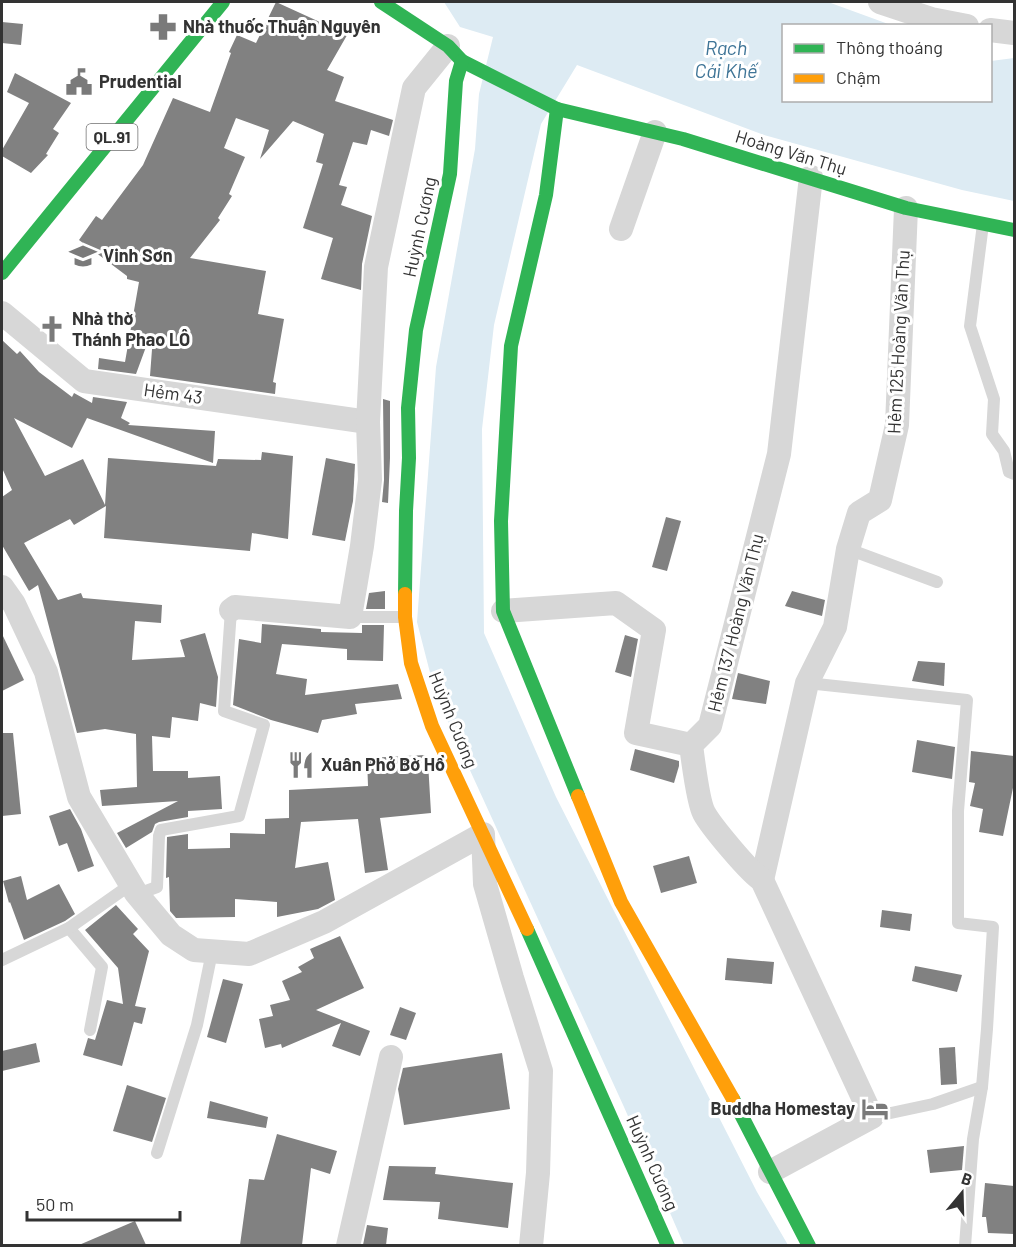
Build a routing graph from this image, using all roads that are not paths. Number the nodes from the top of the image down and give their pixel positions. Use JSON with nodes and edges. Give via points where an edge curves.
{"nodes":[{"id":1,"x":223,"y":2,"type":"edge"},
{"id":2,"x":381,"y":2,"type":"edge"},
{"id":3,"x":880,"y":2,"type":"edge"},
{"id":4,"x":962,"y":24,"type":"edge"},
{"id":5,"x":992,"y":30,"type":"edge"},
{"id":6,"x":1014,"y":33,"type":"edge"},
{"id":7,"x":455,"y":54,"type":"junction"},
{"id":8,"x":557,"y":109,"type":"junction"},
{"id":9,"x":655,"y":132,"type":"junction"},
{"id":10,"x":811,"y":177,"type":"junction"},
{"id":11,"x":906,"y":208,"type":"junction"},
{"id":12,"x":983,"y":224,"type":"junction"},
{"id":13,"x":621,"y":229,"type":"dead end"},
{"id":14,"x":1014,"y":230,"type":"edge"},
{"id":15,"x":2,"y":273,"type":"edge"},
{"id":16,"x":2,"y":313,"type":"edge"},
{"id":17,"x":368,"y":422,"type":"junction"},
{"id":18,"x":1014,"y":474,"type":"edge"},
{"id":19,"x":848,"y":549,"type":"junction"},
{"id":20,"x":937,"y":582,"type":"dead end"},
{"id":21,"x":2,"y":587,"type":"edge"},
{"id":22,"x":231,"y":610,"type":"joint"},
{"id":23,"x":503,"y":611,"type":"junction"},
{"id":24,"x":350,"y":617,"type":"junction"},
{"id":25,"x":405,"y":617,"type":"junction"},
{"id":26,"x":807,"y":683,"type":"junction"},
{"id":27,"x":691,"y":745,"type":"junction"},
{"id":28,"x":483,"y":834,"type":"junction"},
{"id":29,"x":762,"y":880,"type":"junction"},
{"id":30,"x":134,"y":889,"type":"junction"},
{"id":31,"x":69,"y":928,"type":"junction"},
{"id":32,"x":212,"y":952,"type":"junction"},
{"id":33,"x":2,"y":960,"type":"edge"},
{"id":34,"x":90,"y":1030,"type":"dead end"},
{"id":35,"x":392,"y":1057,"type":"dead end"},
{"id":36,"x":982,"y":1086,"type":"junction"},
{"id":37,"x":872,"y":1117,"type":"junction"},
{"id":38,"x":157,"y":1153,"type":"dead end"},
{"id":39,"x":770,"y":1172,"type":"junction"},
{"id":40,"x":649,"y":1203,"type":"junction"},
{"id":41,"x":647,"y":1234,"type":"dead end"},
{"id":42,"x":348,"y":1245,"type":"edge"},
{"id":43,"x":531,"y":1245,"type":"edge"},
{"id":44,"x":668,"y":1245,"type":"edge"},
{"id":45,"x":809,"y":1245,"type":"edge"},
{"id":46,"x":964,"y":1245,"type":"edge"}],
"edges":[{"from":1,"to":15,"type":"main road","number":"QL.91"},
{"from":2,"to":7,"type":"main road"},
{"from":3,"to":4,"type":"street"},
{"from":5,"to":6,"type":"street"},
{"from":7,"to":8,"type":"main road","name":"Hoàng Văn Thụ"},
{"from":7,"to":17,"type":"street","via":[[414,88],[376,267]]},
{"from":7,"to":25,"type":"main road","name":"Huỳnh Cương","via":[[450,174],[416,330],[408,408]]},
{"from":8,"to":9,"type":"main road","name":"Hoàng Văn Thụ"},
{"from":8,"to":23,"type":"main road","via":[[546,195],[511,346],[501,521]]},
{"from":9,"to":10,"type":"main road","name":"Hoàng Văn Thụ"},
{"from":9,"to":13,"type":"street"},
{"from":10,"to":11,"type":"main road","name":"Hoàng Văn Thụ"},
{"from":10,"to":27,"type":"street","name":"Hẻm 137 Hoàng Văn Thụ","via":[[779,454],[710,726]]},
{"from":11,"to":12,"type":"main road","name":"Hoàng Văn Thụ"},
{"from":11,"to":19,"type":"street","name":"Hẻm 125 Hoàng Văn Thụ","via":[[897,425],[880,500],[859,513]]},
{"from":12,"to":14,"type":"main road","name":"Hoàng Văn Thụ"},
{"from":12,"to":18,"type":"lane","via":[[970,326],[994,399],[992,434],[1004,451],[1009,472]]},
{"from":16,"to":17,"type":"street","name":"Hẻm 43","via":[[84,381]]},
{"from":17,"to":24,"type":"street","via":[[370,480]]},
{"from":19,"to":20,"type":"lane"},
{"from":19,"to":26,"type":"street","name":"Hẻm 125 Hoàng Văn Thụ","via":[[835,627]]},
{"from":21,"to":30,"type":"street","via":[[46,672],[79,797]]},
{"from":22,"to":24,"type":"street","via":[[236,607]]},
{"from":22,"to":30,"type":"lane","via":[[224,711],[264,725],[239,816],[161,830],[157,887]]},
{"from":23,"to":27,"type":"street","via":[[616,603],[654,630],[636,732]]},
{"from":23,"to":39,"type":"main road","via":[[621,902]]},
{"from":24,"to":25,"type":"lane"},
{"from":25,"to":28,"type":"main road","name":"Huỳnh Cương","via":[[411,663],[432,726]]},
{"from":26,"to":29,"type":"street","name":"Hẻm 125 Hoàng Văn Thụ"},
{"from":26,"to":36,"type":"lane","via":[[967,700],[958,811],[958,922],[993,927]]},
{"from":27,"to":29,"type":"street","via":[[704,812]]},
{"from":28,"to":32,"type":"street","via":[[324,922],[249,954]]},
{"from":28,"to":40,"type":"main road","name":"Huỳnh Cương"},
{"from":28,"to":43,"type":"street","via":[[486,885],[541,1071]]},
{"from":29,"to":37,"type":"street"},
{"from":30,"to":31,"type":"lane"},
{"from":30,"to":32,"type":"street","via":[[171,935],[194,950]]},
{"from":31,"to":33,"type":"lane"},
{"from":31,"to":34,"type":"lane","via":[[102,967]]},
{"from":32,"to":38,"type":"lane","via":[[197,1025]]},
{"from":35,"to":42,"type":"street"},
{"from":36,"to":37,"type":"lane","via":[[933,1104]]},
{"from":36,"to":46,"type":"lane"},
{"from":37,"to":39,"type":"street"},
{"from":39,"to":45,"type":"main road"},
{"from":40,"to":41,"type":"main road"},
{"from":40,"to":44,"type":"main road","name":"Huỳnh Cương"}]}
